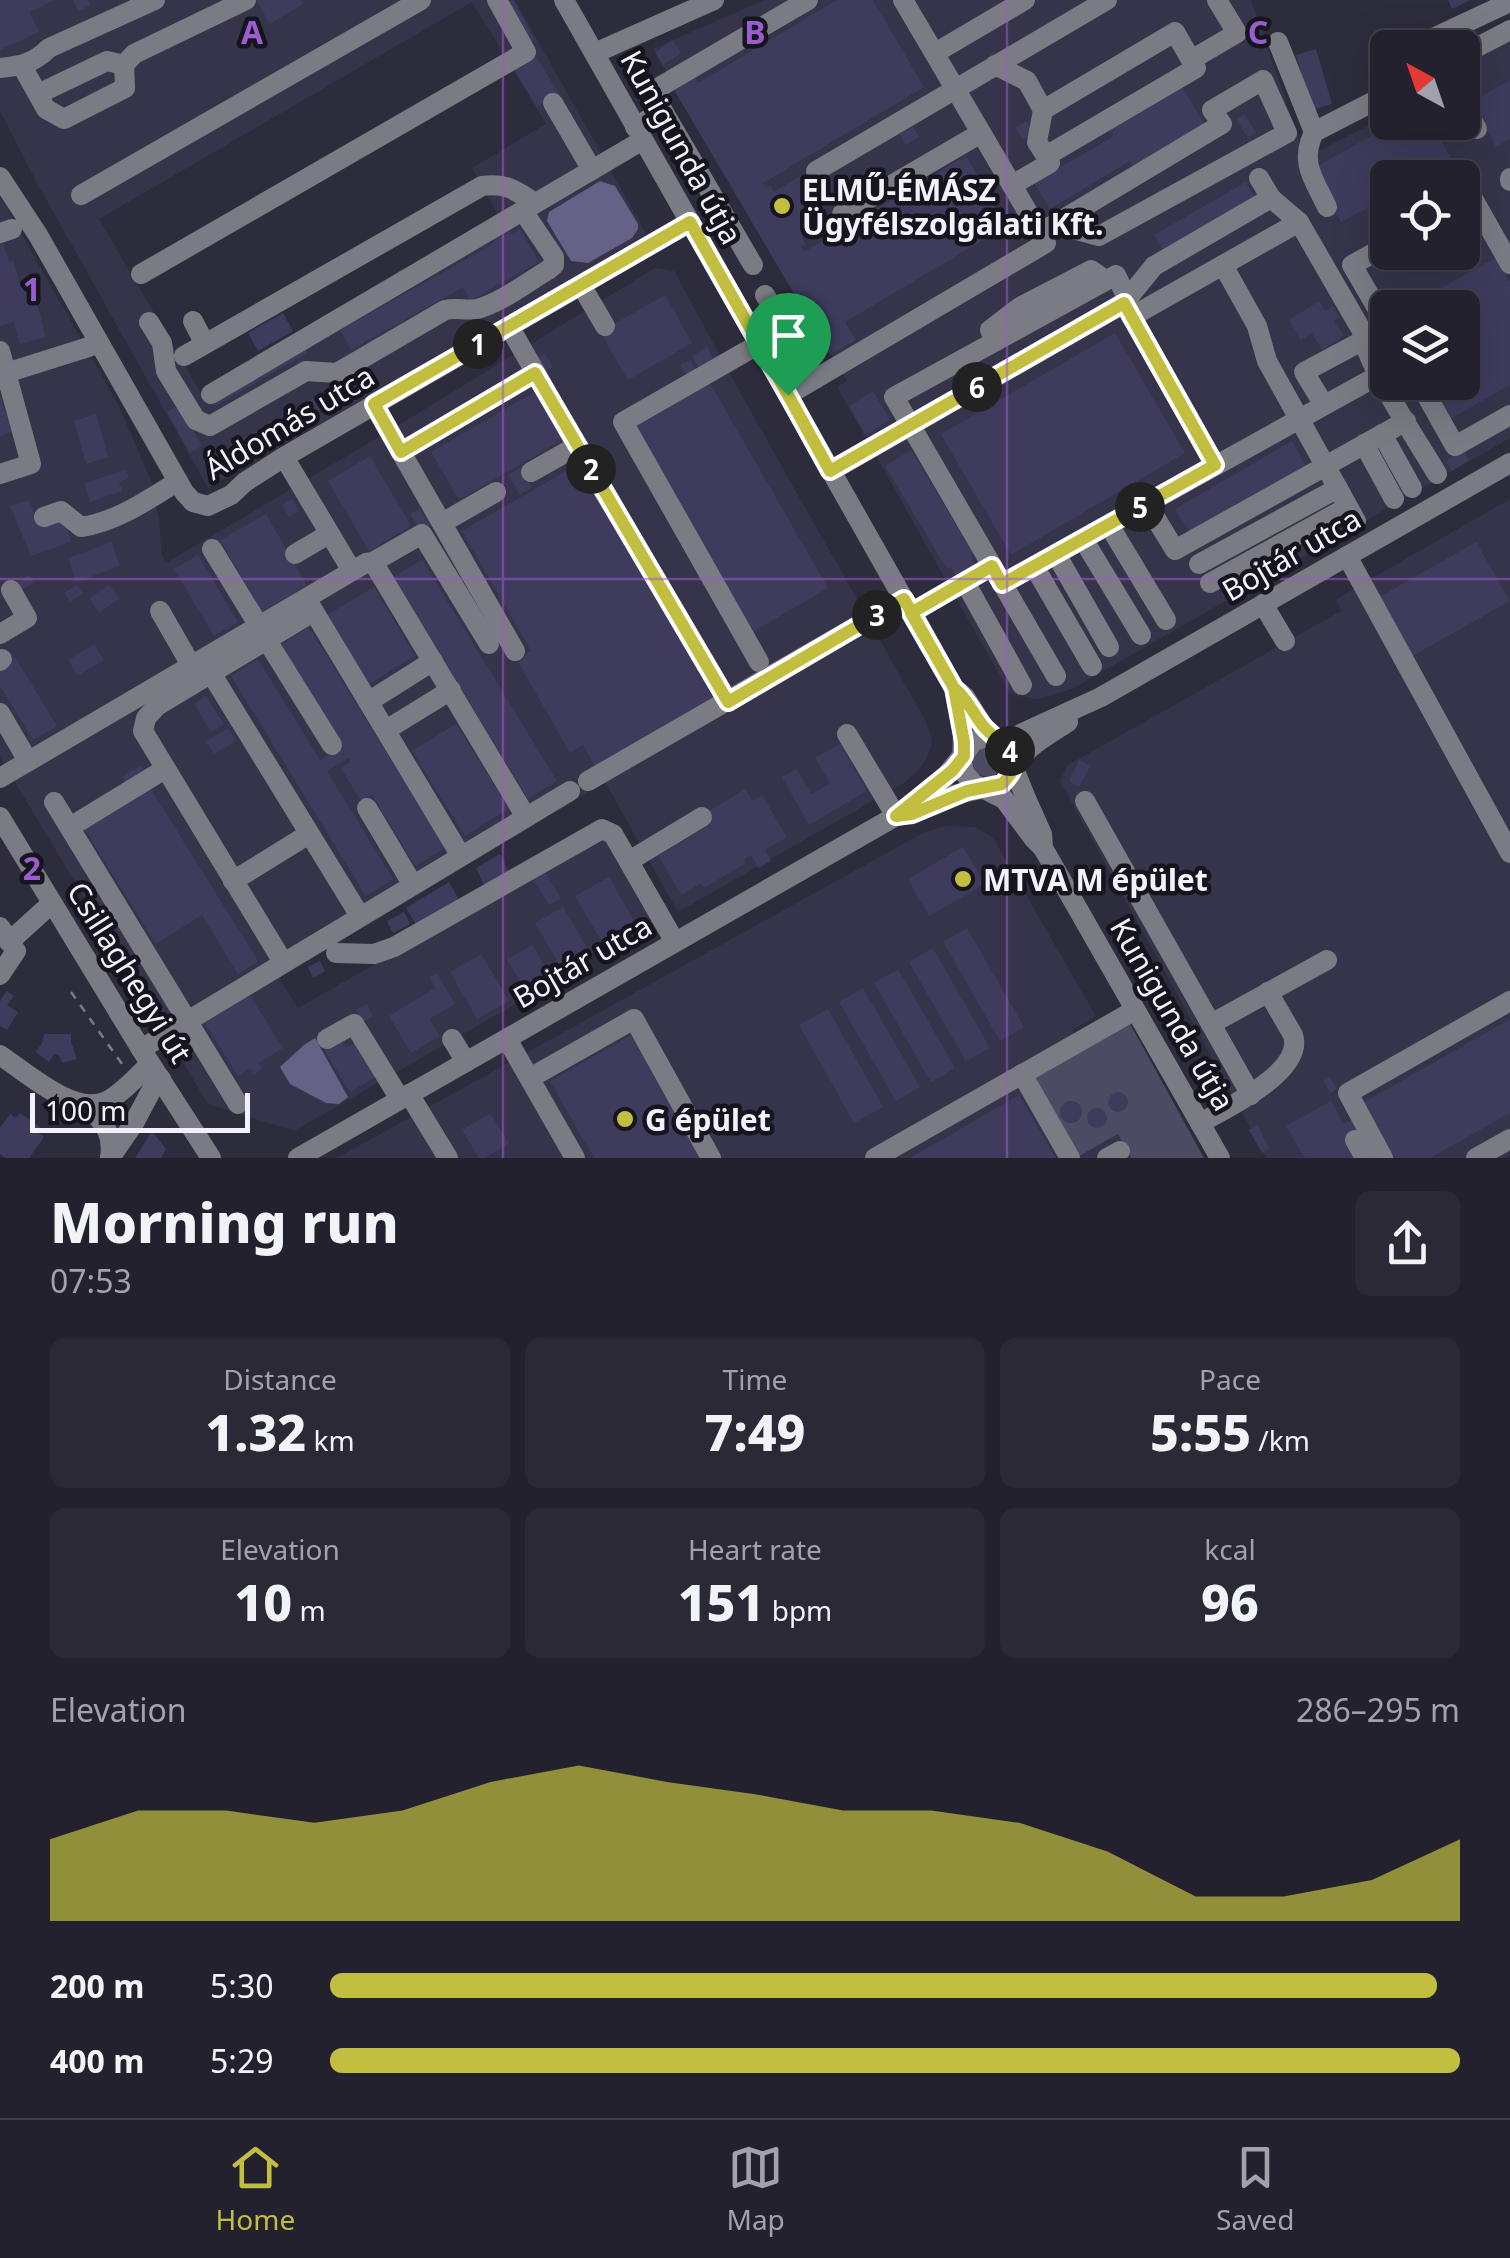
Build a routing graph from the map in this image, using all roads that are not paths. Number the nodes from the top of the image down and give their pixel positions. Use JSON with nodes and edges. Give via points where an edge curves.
{"nodes":[{"id":1,"x":156,"y":0,"type":"edge"},
{"id":2,"x":246,"y":0,"type":"edge"},
{"id":3,"x":421,"y":0,"type":"edge"},
{"id":4,"x":497,"y":0,"type":"edge"},
{"id":5,"x":564,"y":0,"type":"edge"},
{"id":6,"x":714,"y":0,"type":"edge"},
{"id":7,"x":808,"y":0,"type":"edge"},
{"id":8,"x":903,"y":0,"type":"edge"},
{"id":9,"x":1025,"y":0,"type":"edge"},
{"id":10,"x":1106,"y":0,"type":"edge"},
{"id":11,"x":1218,"y":0,"type":"edge"},
{"id":12,"x":1510,"y":2,"type":"edge"},
{"id":13,"x":120,"y":7,"type":"edge"},
{"id":14,"x":1449,"y":30,"type":"edge"},
{"id":15,"x":1510,"y":30,"type":"edge"},
{"id":16,"x":1278,"y":42,"type":"dead end"},
{"id":17,"x":1480,"y":45,"type":"edge"},
{"id":18,"x":595,"y":53,"type":"junction"},
{"id":19,"x":934,"y":53,"type":"junction"},
{"id":20,"x":1191,"y":60,"type":"junction"},
{"id":21,"x":124,"y":65,"type":"junction"},
{"id":22,"x":22,"y":66,"type":"junction"},
{"id":23,"x":995,"y":66,"type":"junction"},
{"id":24,"x":0,"y":68,"type":"edge"},
{"id":25,"x":956,"y":89,"type":"junction"},
{"id":26,"x":38,"y":94,"type":"junction"},
{"id":27,"x":553,"y":103,"type":"dead end"},
{"id":28,"x":1370,"y":103,"type":"edge"},
{"id":29,"x":1044,"y":110,"type":"junction"},
{"id":30,"x":662,"y":111,"type":"junction"},
{"id":31,"x":981,"y":132,"type":"junction"},
{"id":32,"x":1314,"y":132,"type":"junction"},
{"id":33,"x":639,"y":134,"type":"junction"},
{"id":34,"x":1046,"y":156,"type":"junction"},
{"id":35,"x":592,"y":170,"type":"junction"},
{"id":36,"x":816,"y":171,"type":"dead end"},
{"id":37,"x":0,"y":177,"type":"edge"},
{"id":38,"x":1259,"y":178,"type":"dead end"},
{"id":39,"x":1012,"y":185,"type":"junction"},
{"id":40,"x":80,"y":195,"type":"dead end"},
{"id":41,"x":1270,"y":198,"type":"junction"},
{"id":42,"x":529,"y":207,"type":"junction"},
{"id":43,"x":1327,"y":207,"type":"dead end"},
{"id":44,"x":1480,"y":211,"type":"edge"},
{"id":45,"x":842,"y":214,"type":"dead end"},
{"id":46,"x":690,"y":222,"type":"junction"},
{"id":47,"x":1299,"y":222,"type":"junction"},
{"id":48,"x":1047,"y":228,"type":"junction"},
{"id":49,"x":1370,"y":255,"type":"edge"},
{"id":50,"x":1510,"y":264,"type":"edge"},
{"id":51,"x":753,"y":265,"type":"dead end"},
{"id":52,"x":1223,"y":265,"type":"junction"},
{"id":53,"x":141,"y":274,"type":"dead end"},
{"id":54,"x":580,"y":285,"type":"junction"},
{"id":55,"x":766,"y":295,"type":"dead end"},
{"id":56,"x":1370,"y":296,"type":"edge"},
{"id":57,"x":1128,"y":306,"type":"junction"},
{"id":58,"x":193,"y":321,"type":"dead end"},
{"id":59,"x":149,"y":322,"type":"dead end"},
{"id":60,"x":509,"y":326,"type":"junction"},
{"id":61,"x":605,"y":326,"type":"dead end"},
{"id":62,"x":1362,"y":341,"type":"junction"},
{"id":63,"x":98,"y":344,"type":"junction"},
{"id":64,"x":205,"y":344,"type":"junction"},
{"id":65,"x":759,"y":344,"type":"junction"},
{"id":66,"x":0,"y":351,"type":"edge"},
{"id":67,"x":184,"y":356,"type":"dead end"},
{"id":68,"x":1370,"y":357,"type":"edge"},
{"id":69,"x":6,"y":373,"type":"junction"},
{"id":70,"x":535,"y":373,"type":"junction"},
{"id":71,"x":815,"y":379,"type":"junction"},
{"id":72,"x":1370,"y":380,"type":"edge"},
{"id":73,"x":211,"y":394,"type":"dead end"},
{"id":74,"x":788,"y":395,"type":"junction"},
{"id":75,"x":1394,"y":400,"type":"edge"},
{"id":76,"x":1429,"y":400,"type":"edge"},
{"id":77,"x":374,"y":404,"type":"junction"},
{"id":78,"x":1324,"y":406,"type":"junction"},
{"id":79,"x":1510,"y":414,"type":"edge"},
{"id":80,"x":1299,"y":420,"type":"junction"},
{"id":81,"x":1406,"y":420,"type":"junction"},
{"id":82,"x":910,"y":426,"type":"junction"},
{"id":83,"x":1373,"y":439,"type":"junction"},
{"id":84,"x":577,"y":446,"type":"junction"},
{"id":85,"x":401,"y":452,"type":"junction"},
{"id":86,"x":284,"y":457,"type":"junction"},
{"id":87,"x":1510,"y":462,"type":"edge"},
{"id":88,"x":1215,"y":465,"type":"junction"},
{"id":89,"x":1326,"y":466,"type":"junction"},
{"id":90,"x":830,"y":471,"type":"junction"},
{"id":91,"x":531,"y":472,"type":"dead end"},
{"id":92,"x":0,"y":474,"type":"edge"},
{"id":93,"x":1437,"y":474,"type":"dead end"},
{"id":94,"x":178,"y":481,"type":"junction"},
{"id":95,"x":496,"y":492,"type":"dead end"},
{"id":96,"x":1403,"y":494,"type":"dead end"},
{"id":97,"x":1146,"y":504,"type":"junction"},
{"id":98,"x":1347,"y":505,"type":"junction"},
{"id":99,"x":44,"y":517,"type":"dead end"},
{"id":100,"x":442,"y":523,"type":"junction"},
{"id":101,"x":1109,"y":525,"type":"junction"},
{"id":102,"x":329,"y":534,"type":"junction"},
{"id":103,"x":1084,"y":539,"type":"junction"},
{"id":104,"x":1187,"y":543,"type":"junction"},
{"id":105,"x":212,"y":550,"type":"dead end"},
{"id":106,"x":295,"y":554,"type":"dead end"},
{"id":107,"x":1056,"y":554,"type":"junction"},
{"id":108,"x":1347,"y":556,"type":"junction"},
{"id":109,"x":373,"y":562,"type":"junction"},
{"id":110,"x":1199,"y":564,"type":"junction"},
{"id":111,"x":1034,"y":566,"type":"junction"},
{"id":112,"x":352,"y":571,"type":"junction"},
{"id":113,"x":997,"y":575,"type":"junction"},
{"id":114,"x":965,"y":582,"type":"junction"},
{"id":115,"x":11,"y":590,"type":"dead end"},
{"id":116,"x":1264,"y":604,"type":"junction"},
{"id":117,"x":310,"y":605,"type":"junction"},
{"id":118,"x":908,"y":606,"type":"junction"},
{"id":119,"x":160,"y":611,"type":"dead end"},
{"id":120,"x":1166,"y":620,"type":"dead end"},
{"id":121,"x":262,"y":632,"type":"junction"},
{"id":122,"x":0,"y":634,"type":"edge"},
{"id":123,"x":1141,"y":635,"type":"dead end"},
{"id":124,"x":1284,"y":640,"type":"dead end"},
{"id":125,"x":489,"y":644,"type":"dead end"},
{"id":126,"x":1110,"y":647,"type":"dead end"},
{"id":127,"x":514,"y":651,"type":"dead end"},
{"id":128,"x":433,"y":662,"type":"junction"},
{"id":129,"x":759,"y":662,"type":"dead end"},
{"id":130,"x":201,"y":665,"type":"junction"},
{"id":131,"x":1092,"y":666,"type":"dead end"},
{"id":132,"x":1056,"y":676,"type":"dead end"},
{"id":133,"x":1022,"y":685,"type":"dead end"},
{"id":134,"x":954,"y":688,"type":"junction"},
{"id":135,"x":451,"y":690,"type":"junction"},
{"id":136,"x":1101,"y":697,"type":"junction"},
{"id":137,"x":368,"y":702,"type":"junction"},
{"id":138,"x":728,"y":702,"type":"junction"},
{"id":139,"x":0,"y":712,"type":"edge"},
{"id":140,"x":386,"y":730,"type":"junction"},
{"id":141,"x":847,"y":734,"type":"dead end"},
{"id":142,"x":1000,"y":740,"type":"junction"},
{"id":143,"x":332,"y":744,"type":"dead end"},
{"id":144,"x":964,"y":756,"type":"junction"},
{"id":145,"x":28,"y":761,"type":"junction"},
{"id":146,"x":1013,"y":766,"type":"junction"},
{"id":147,"x":166,"y":769,"type":"junction"},
{"id":148,"x":0,"y":778,"type":"edge"},
{"id":149,"x":982,"y":788,"type":"junction"},
{"id":150,"x":1085,"y":801,"type":"dead end"},
{"id":151,"x":54,"y":802,"type":"dead end"},
{"id":152,"x":367,"y":808,"type":"dead end"},
{"id":153,"x":896,"y":816,"type":"junction"},
{"id":154,"x":526,"y":817,"type":"junction"},
{"id":155,"x":702,"y":817,"type":"dead end"},
{"id":156,"x":70,"y":827,"type":"junction"},
{"id":157,"x":3,"y":828,"type":"edge"},
{"id":158,"x":310,"y":834,"type":"junction"},
{"id":159,"x":1044,"y":848,"type":"junction"},
{"id":160,"x":1510,"y":854,"type":"edge"},
{"id":161,"x":460,"y":856,"type":"junction"},
{"id":162,"x":628,"y":861,"type":"junction"},
{"id":163,"x":233,"y":881,"type":"junction"},
{"id":164,"x":412,"y":885,"type":"junction"},
{"id":165,"x":52,"y":903,"type":"junction"},
{"id":166,"x":360,"y":916,"type":"junction"},
{"id":167,"x":5,"y":934,"type":"edge"},
{"id":168,"x":676,"y":942,"type":"junction"},
{"id":169,"x":336,"y":953,"type":"dead end"},
{"id":170,"x":1326,"y":960,"type":"dead end"},
{"id":171,"x":283,"y":962,"type":"junction"},
{"id":172,"x":0,"y":974,"type":"edge"},
{"id":173,"x":1268,"y":992,"type":"junction"},
{"id":174,"x":1510,"y":1000,"type":"edge"},
{"id":175,"x":1135,"y":1010,"type":"junction"},
{"id":176,"x":187,"y":1020,"type":"junction"},
{"id":177,"x":1211,"y":1024,"type":"junction"},
{"id":178,"x":452,"y":1038,"type":"dead end"},
{"id":179,"x":507,"y":1038,"type":"junction"},
{"id":180,"x":327,"y":1040,"type":"dead end"},
{"id":181,"x":0,"y":1055,"type":"edge"},
{"id":182,"x":466,"y":1062,"type":"junction"},
{"id":183,"x":151,"y":1064,"type":"junction"},
{"id":184,"x":1022,"y":1074,"type":"junction"},
{"id":185,"x":530,"y":1078,"type":"junction"},
{"id":186,"x":1251,"y":1095,"type":"junction"},
{"id":187,"x":405,"y":1097,"type":"junction"},
{"id":188,"x":238,"y":1104,"type":"dead end"},
{"id":189,"x":87,"y":1105,"type":"junction"},
{"id":190,"x":1200,"y":1124,"type":"junction"},
{"id":191,"x":1510,"y":1139,"type":"edge"},
{"id":192,"x":330,"y":1150,"type":"edge"},
{"id":193,"x":110,"y":1158,"type":"edge"},
{"id":194,"x":211,"y":1158,"type":"edge"},
{"id":195,"x":298,"y":1158,"type":"edge"},
{"id":196,"x":448,"y":1158,"type":"edge"},
{"id":197,"x":575,"y":1158,"type":"edge"},
{"id":198,"x":712,"y":1158,"type":"edge"},
{"id":199,"x":875,"y":1158,"type":"edge"},
{"id":200,"x":1070,"y":1158,"type":"edge"},
{"id":201,"x":1220,"y":1158,"type":"edge"},
{"id":202,"x":1382,"y":1158,"type":"edge"},
{"id":203,"x":1476,"y":1158,"type":"edge"}],
"edges":[{"from":1,"to":13,"type":"street"},
{"from":2,"to":21,"type":"street","via":[[134,54]]},
{"from":3,"to":40,"type":"street"},
{"from":4,"to":53,"type":"street","via":[[526,52]]},
{"from":5,"to":18,"type":"street","name":"Kunigunda útja"},
{"from":6,"to":18,"type":"street"},
{"from":7,"to":30,"type":"street","via":[[652,92]]},
{"from":8,"to":19,"type":"street"},
{"from":9,"to":19,"type":"street"},
{"from":10,"to":23,"type":"street"},
{"from":11,"to":20,"type":"street","via":[[1237,33]]},
{"from":12,"to":14,"type":"street"},
{"from":13,"to":22,"type":"street"},
{"from":15,"to":17,"type":"street"},
{"from":16,"to":32,"type":"street"},
{"from":18,"to":33,"type":"street","name":"Kunigunda útja"},
{"from":19,"to":25,"type":"street"},
{"from":20,"to":29,"type":"street","via":[[1175,32]]},
{"from":20,"to":34,"type":"street","via":[[1196,68]]},
{"from":21,"to":26,"type":"street","via":[[107,61]]},
{"from":21,"to":26,"type":"street","via":[[125,88],[64,119]]},
{"from":22,"to":24,"type":"street"},
{"from":22,"to":26,"type":"street"},
{"from":23,"to":25,"type":"street"},
{"from":23,"to":29,"type":"street","via":[[1027,82]]},
{"from":25,"to":31,"type":"street"},
{"from":25,"to":36,"type":"street"},
{"from":27,"to":35,"type":"street"},
{"from":28,"to":32,"type":"street"},
{"from":29,"to":34,"type":"street","via":[[1037,142]]},
{"from":30,"to":33,"type":"street"},
{"from":30,"to":51,"type":"street"},
{"from":31,"to":39,"type":"street"},
{"from":31,"to":45,"type":"street"},
{"from":32,"to":43,"type":"street","via":[[1306,156]]},
{"from":33,"to":35,"type":"street"},
{"from":33,"to":46,"type":"street","name":"Kunigunda útja"},
{"from":34,"to":39,"type":"street","via":[[1050,163]]},
{"from":35,"to":42,"type":"street"},
{"from":37,"to":63,"type":"street","name":"Áldomás utca"},
{"from":38,"to":41,"type":"street"},
{"from":39,"to":48,"type":"street"},
{"from":41,"to":47,"type":"street"},
{"from":41,"to":57,"type":"street","via":[[1154,266]]},
{"from":42,"to":59,"type":"street","via":[[554,257],[548,270],[486,306],[446,310],[337,374],[306,371],[210,426],[196,420],[166,371],[162,344]]},
{"from":42,"to":64,"type":"street","via":[[512,188],[482,186]]},
{"from":42,"to":73,"type":"street"},
{"from":44,"to":50,"type":"street"},
{"from":46,"to":54,"type":"street","name":"Áldomás utca"},
{"from":46,"to":65,"type":"street","name":"Kunigunda útja"},
{"from":47,"to":52,"type":"street"},
{"from":47,"to":62,"type":"street"},
{"from":48,"to":48,"type":"street","via":[[1222,124],[1212,110],[1263,80],[1286,132],[1099,236]]},
{"from":48,"to":71,"type":"street","via":[[1046,243]]},
{"from":49,"to":56,"type":"street","via":[[1352,265]]},
{"from":52,"to":57,"type":"street"},
{"from":52,"to":80,"type":"street"},
{"from":54,"to":60,"type":"street","name":"Áldomás utca"},
{"from":54,"to":61,"type":"street"},
{"from":55,"to":71,"type":"street"},
{"from":57,"to":82,"type":"street"},
{"from":57,"to":82,"type":"street","via":[[1116,275],[1106,280],[894,397]]},
{"from":57,"to":88,"type":"street"},
{"from":58,"to":64,"type":"street"},
{"from":60,"to":70,"type":"street"},
{"from":60,"to":77,"type":"street","name":"Áldomás utca"},
{"from":62,"to":68,"type":"street"},
{"from":62,"to":78,"type":"street","via":[[1304,372]]},
{"from":63,"to":69,"type":"street"},
{"from":63,"to":94,"type":"street","name":"Áldomás utca"},
{"from":64,"to":67,"type":"street"},
{"from":65,"to":74,"type":"street","name":"Kunigunda útja"},
{"from":65,"to":129,"type":"street","via":[[622,422]]},
{"from":66,"to":69,"type":"street"},
{"from":69,"to":92,"type":"street","via":[[31,464]]},
{"from":70,"to":84,"type":"street"},
{"from":70,"to":85,"type":"street"},
{"from":71,"to":74,"type":"street"},
{"from":72,"to":78,"type":"street"},
{"from":74,"to":90,"type":"street","name":"Kunigunda útja"},
{"from":75,"to":81,"type":"street"},
{"from":76,"to":79,"type":"street","via":[[1455,446]]},
{"from":77,"to":85,"type":"street"},
{"from":77,"to":86,"type":"street","name":"Áldomás utca"},
{"from":78,"to":80,"type":"street"},
{"from":80,"to":88,"type":"street"},
{"from":80,"to":89,"type":"street"},
{"from":81,"to":83,"type":"street"},
{"from":81,"to":93,"type":"street"},
{"from":82,"to":90,"type":"street"},
{"from":82,"to":113,"type":"street"},
{"from":83,"to":89,"type":"street"},
{"from":83,"to":96,"type":"street"},
{"from":84,"to":91,"type":"street"},
{"from":84,"to":138,"type":"street"},
{"from":85,"to":100,"type":"street"},
{"from":86,"to":94,"type":"street","name":"Áldomás utca","via":[[208,506],[193,502]]},
{"from":86,"to":102,"type":"street"},
{"from":87,"to":108,"type":"street","name":"Bojtár utca"},
{"from":88,"to":97,"type":"street"},
{"from":89,"to":98,"type":"street"},
{"from":89,"to":104,"type":"street"},
{"from":90,"to":118,"type":"street","name":"Kunigunda útja"},
{"from":94,"to":99,"type":"street","via":[[91,526],[80,527],[61,510]]},
{"from":95,"to":100,"type":"street"},
{"from":97,"to":101,"type":"street"},
{"from":97,"to":104,"type":"street","via":[[1174,550]]},
{"from":98,"to":110,"type":"street"},
{"from":98,"to":110,"type":"street","via":[[1215,592]]},
{"from":100,"to":127,"type":"street"},
{"from":101,"to":103,"type":"street"},
{"from":101,"to":120,"type":"street"},
{"from":102,"to":106,"type":"street"},
{"from":102,"to":112,"type":"street"},
{"from":103,"to":107,"type":"street"},
{"from":103,"to":123,"type":"street"},
{"from":104,"to":110,"type":"street"},
{"from":105,"to":121,"type":"street"},
{"from":107,"to":111,"type":"street"},
{"from":107,"to":126,"type":"street"},
{"from":108,"to":116,"type":"street","name":"Bojtár utca"},
{"from":108,"to":160,"type":"street"},
{"from":109,"to":112,"type":"street"},
{"from":109,"to":125,"type":"street","via":[[422,534]]},
{"from":109,"to":128,"type":"street"},
{"from":111,"to":113,"type":"street"},
{"from":111,"to":131,"type":"street"},
{"from":112,"to":117,"type":"street"},
{"from":113,"to":114,"type":"street"},
{"from":113,"to":132,"type":"street"},
{"from":114,"to":118,"type":"street"},
{"from":114,"to":133,"type":"street"},
{"from":115,"to":122,"type":"street","via":[[27,618]]},
{"from":116,"to":124,"type":"street"},
{"from":116,"to":136,"type":"street","name":"Bojtár utca"},
{"from":117,"to":121,"type":"street"},
{"from":117,"to":137,"type":"street"},
{"from":118,"to":134,"type":"street","name":"Kunigunda útja"},
{"from":118,"to":138,"type":"street"},
{"from":119,"to":130,"type":"street"},
{"from":121,"to":130,"type":"street"},
{"from":121,"to":143,"type":"street"},
{"from":128,"to":135,"type":"street"},
{"from":128,"to":137,"type":"street"},
{"from":130,"to":145,"type":"street"},
{"from":130,"to":147,"type":"street","via":[[146,718],[142,731]]},
{"from":130,"to":158,"type":"street"},
{"from":134,"to":142,"type":"street","name":"Kunigunda útja"},
{"from":134,"to":144,"type":"street","name":"Kunigunda útja"},
{"from":135,"to":140,"type":"street"},
{"from":135,"to":154,"type":"street"},
{"from":136,"to":142,"type":"street","name":"Bojtár utca"},
{"from":136,"to":146,"type":"street","name":"Bojtár utca"},
{"from":137,"to":140,"type":"street"},
{"from":138,"to":154,"type":"street"},
{"from":139,"to":145,"type":"street"},
{"from":140,"to":161,"type":"street"},
{"from":141,"to":153,"type":"street"},
{"from":142,"to":144,"type":"street","via":[[979,739]]},
{"from":142,"to":146,"type":"street","name":"Kunigunda útja"},
{"from":144,"to":149,"type":"street","name":"Kunigunda útja","via":[[965,774]]},
{"from":144,"to":153,"type":"street","name":"Bojtár utca"},
{"from":145,"to":148,"type":"street"},
{"from":146,"to":149,"type":"street","via":[[1002,784]]},
{"from":146,"to":159,"type":"street","name":"Kunigunda útja"},
{"from":147,"to":156,"type":"street"},
{"from":147,"to":163,"type":"street"},
{"from":149,"to":153,"type":"street","name":"Bojtár utca"},
{"from":149,"to":159,"type":"street","name":"Kunigunda útja","via":[[1004,799]]},
{"from":150,"to":177,"type":"street"},
{"from":151,"to":156,"type":"street"},
{"from":152,"to":164,"type":"street"},
{"from":153,"to":168,"type":"street","name":"Bojtár utca"},
{"from":154,"to":161,"type":"street"},
{"from":155,"to":162,"type":"street"},
{"from":156,"to":176,"type":"street"},
{"from":157,"to":165,"type":"street","name":"Csillaghegyi út"},
{"from":158,"to":163,"type":"street"},
{"from":158,"to":166,"type":"street"},
{"from":159,"to":175,"type":"street","name":"Kunigunda útja"},
{"from":161,"to":164,"type":"street"},
{"from":162,"to":168,"type":"street"},
{"from":162,"to":169,"type":"street","via":[[613,834],[598,830],[394,947]]},
{"from":163,"to":171,"type":"street"},
{"from":164,"to":166,"type":"street"},
{"from":165,"to":167,"type":"street"},
{"from":165,"to":183,"type":"street","name":"Csillaghegyi út"},
{"from":166,"to":171,"type":"street"},
{"from":167,"to":172,"type":"street","via":[[16,951]]},
{"from":168,"to":179,"type":"street","name":"Bojtár utca"},
{"from":170,"to":173,"type":"street"},
{"from":171,"to":176,"type":"street"},
{"from":173,"to":177,"type":"street"},
{"from":173,"to":186,"type":"street","via":[[1296,1046],[1280,1072]]},
{"from":174,"to":202,"type":"street","via":[[1348,1094]]},
{"from":175,"to":184,"type":"street"},
{"from":175,"to":190,"type":"street","name":"Kunigunda útja"},
{"from":176,"to":183,"type":"street"},
{"from":176,"to":188,"type":"street"},
{"from":177,"to":186,"type":"street"},
{"from":178,"to":182,"type":"street"},
{"from":179,"to":182,"type":"street","name":"Bojtár utca"},
{"from":179,"to":185,"type":"street"},
{"from":180,"to":187,"type":"street","via":[[354,1024]]},
{"from":181,"to":189,"type":"street"},
{"from":182,"to":187,"type":"street","name":"Bojtár utca"},
{"from":183,"to":189,"type":"street","via":[[118,1094]]},
{"from":183,"to":193,"type":"street","via":[[152,1088]]},
{"from":183,"to":194,"type":"street","name":"Csillaghegyi út"},
{"from":184,"to":199,"type":"street"},
{"from":184,"to":200,"type":"street"},
{"from":185,"to":197,"type":"street"},
{"from":185,"to":198,"type":"street","via":[[634,1019]]},
{"from":186,"to":190,"type":"street"},
{"from":187,"to":192,"type":"street","name":"Bojtár utca"},
{"from":187,"to":196,"type":"street"},
{"from":189,"to":193,"type":"street","via":[[110,1134]]},
{"from":190,"to":201,"type":"street","name":"Kunigunda útja"},
{"from":191,"to":203,"type":"street"},
{"from":192,"to":195,"type":"street","name":"Bojtár utca"}]}
